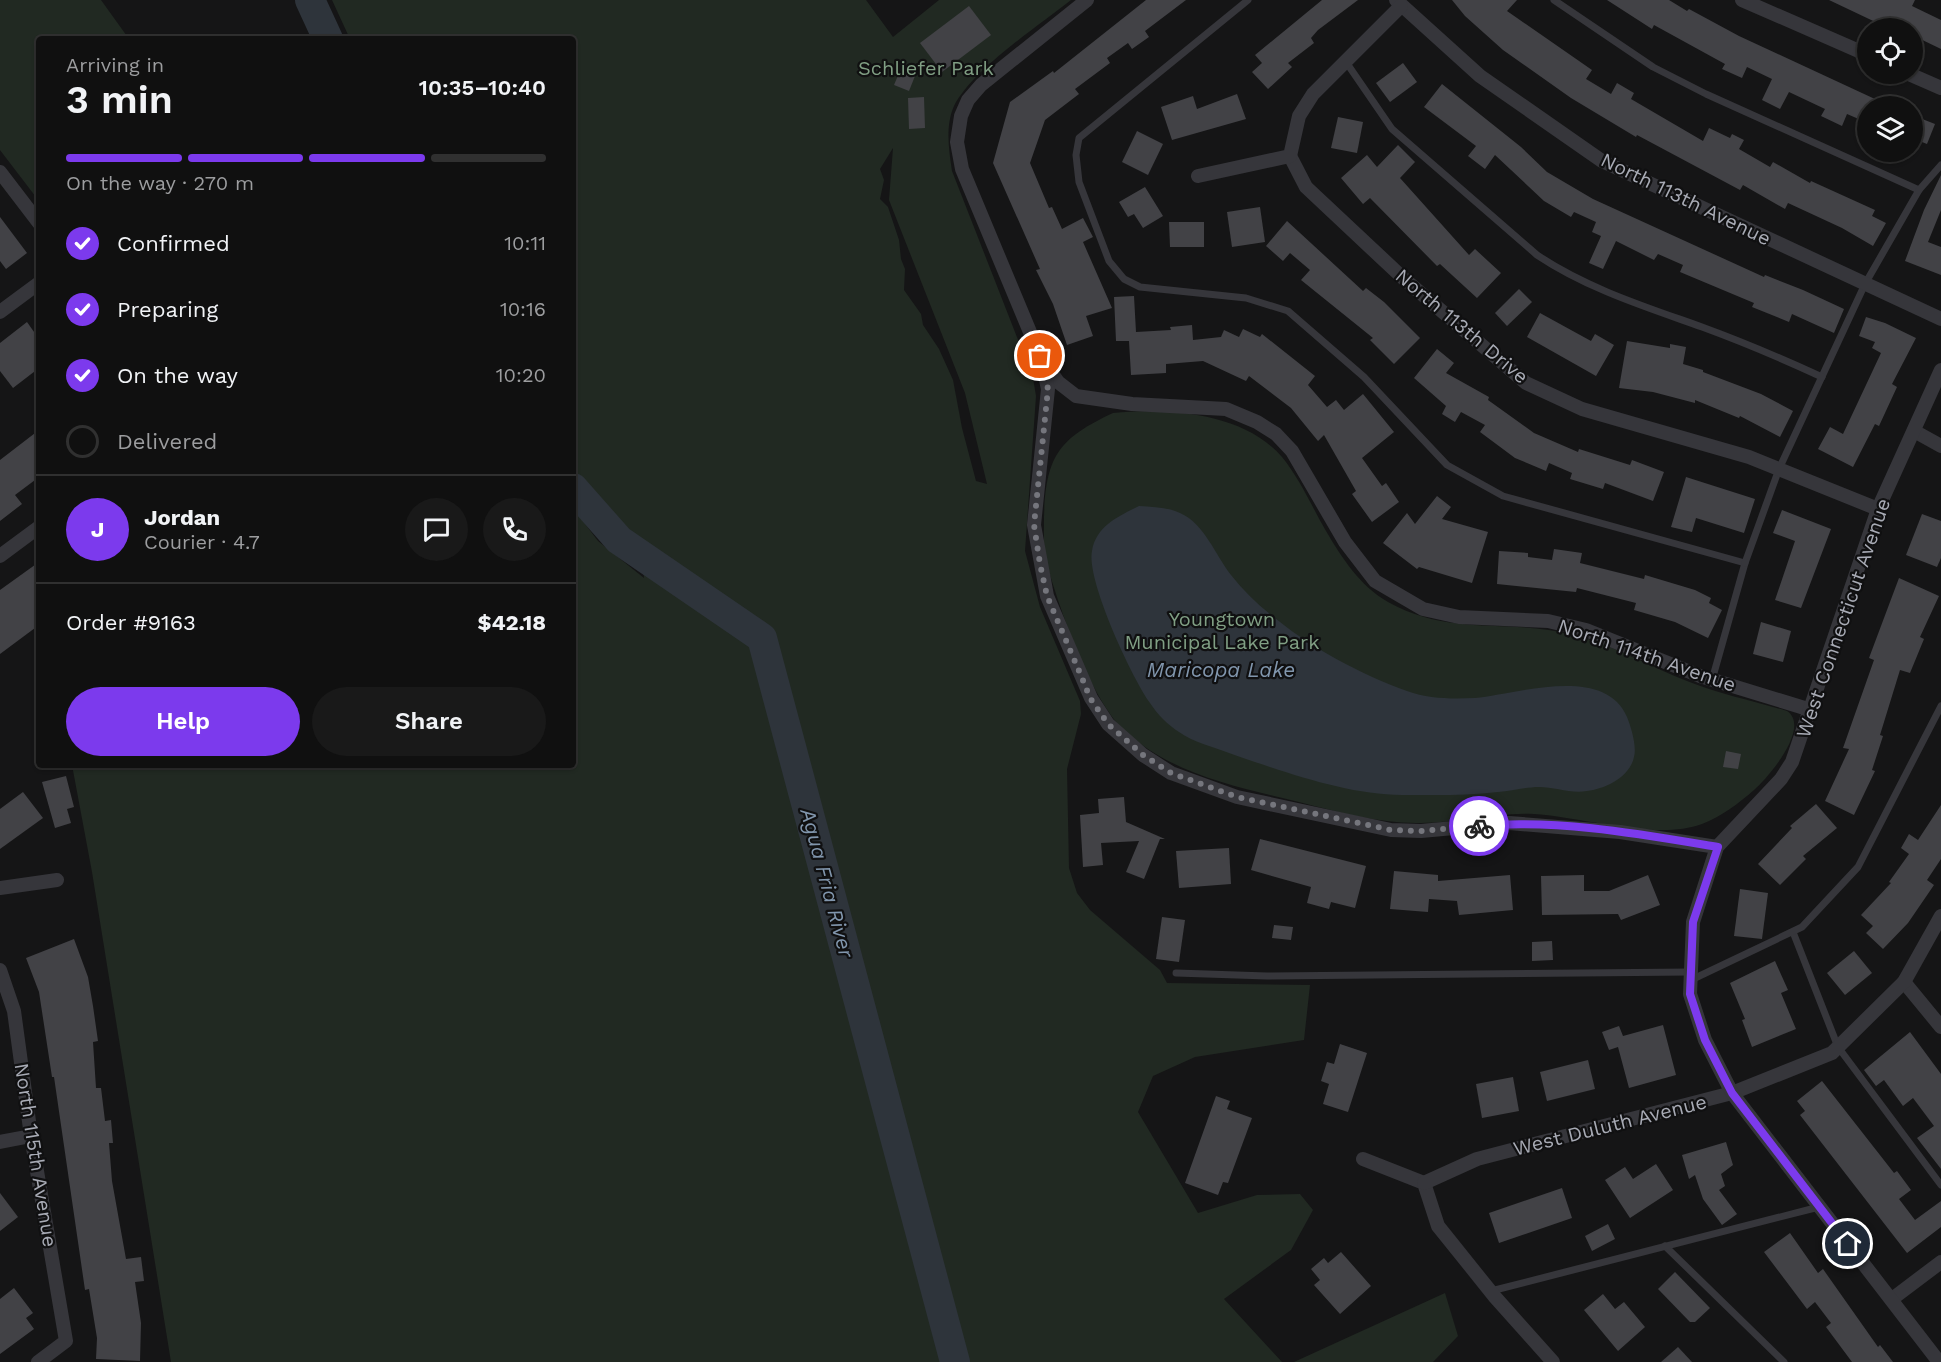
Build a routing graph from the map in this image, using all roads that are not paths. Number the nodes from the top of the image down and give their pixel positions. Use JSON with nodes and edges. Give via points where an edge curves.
{"nodes":[{"id":1,"x":1087,"y":0,"type":"edge"},
{"id":2,"x":1248,"y":0,"type":"edge"},
{"id":3,"x":1554,"y":0,"type":"edge"},
{"id":4,"x":1742,"y":0,"type":"edge"},
{"id":5,"x":1399,"y":3,"type":"edge"},
{"id":6,"x":1857,"y":50,"type":"edge"},
{"id":7,"x":1346,"y":62,"type":"junction"},
{"id":8,"x":1923,"y":80,"type":"edge"},
{"id":9,"x":1941,"y":88,"type":"edge"},
{"id":10,"x":1290,"y":156,"type":"junction"},
{"id":11,"x":1941,"y":165,"type":"edge"},
{"id":12,"x":0,"y":172,"type":"edge"},
{"id":13,"x":1198,"y":176,"type":"dead end"},
{"id":14,"x":1919,"y":190,"type":"junction"},
{"id":15,"x":36,"y":219,"type":"edge"},
{"id":16,"x":1865,"y":284,"type":"junction"},
{"id":17,"x":36,"y":285,"type":"edge"},
{"id":18,"x":0,"y":312,"type":"edge"},
{"id":19,"x":1941,"y":319,"type":"edge"},
{"id":20,"x":1040,"y":356,"type":"junction"},
{"id":21,"x":1941,"y":370,"type":"edge"},
{"id":22,"x":1822,"y":377,"type":"junction"},
{"id":23,"x":1914,"y":431,"type":"junction"},
{"id":24,"x":1941,"y":446,"type":"edge"},
{"id":25,"x":1779,"y":469,"type":"junction"},
{"id":26,"x":1878,"y":509,"type":"junction"},
{"id":27,"x":36,"y":529,"type":"edge"},
{"id":28,"x":0,"y":556,"type":"edge"},
{"id":29,"x":1745,"y":563,"type":"junction"},
{"id":30,"x":1712,"y":680,"type":"junction"},
{"id":31,"x":1941,"y":706,"type":"edge"},
{"id":32,"x":1811,"y":710,"type":"junction"},
{"id":33,"x":1718,"y":847,"type":"junction"},
{"id":34,"x":57,"y":880,"type":"dead end"},
{"id":35,"x":0,"y":888,"type":"edge"},
{"id":36,"x":1941,"y":916,"type":"edge"},
{"id":37,"x":1793,"y":932,"type":"junction"},
{"id":38,"x":0,"y":970,"type":"edge"},
{"id":39,"x":1176,"y":974,"type":"dead end"},
{"id":40,"x":1691,"y":976,"type":"junction"},
{"id":41,"x":1904,"y":982,"type":"junction"},
{"id":42,"x":1941,"y":1027,"type":"edge"},
{"id":43,"x":1838,"y":1047,"type":"junction"},
{"id":44,"x":1732,"y":1093,"type":"junction"},
{"id":45,"x":31,"y":1136,"type":"junction"},
{"id":46,"x":0,"y":1142,"type":"edge"},
{"id":47,"x":1364,"y":1160,"type":"dead end"},
{"id":48,"x":1424,"y":1183,"type":"junction"},
{"id":49,"x":1941,"y":1185,"type":"edge"},
{"id":50,"x":1820,"y":1207,"type":"junction"},
{"id":51,"x":1665,"y":1246,"type":"junction"},
{"id":52,"x":1941,"y":1262,"type":"edge"},
{"id":53,"x":1491,"y":1291,"type":"junction"},
{"id":54,"x":1892,"y":1299,"type":"junction"},
{"id":55,"x":38,"y":1362,"type":"edge"},
{"id":56,"x":1553,"y":1362,"type":"edge"},
{"id":57,"x":1784,"y":1362,"type":"edge"},
{"id":58,"x":1939,"y":1362,"type":"edge"}],
"edges":[{"from":1,"to":20,"type":"street","name":"North 114th Avenue","via":[[981,85],[968,100],[958,132],[959,156],[969,192]]},
{"from":2,"to":29,"type":"lane","via":[[1079,138],[1079,182],[1109,261],[1124,279],[1140,287],[1246,298],[1288,311],[1364,377],[1447,465],[1503,495]]},
{"from":3,"to":14,"type":"lane","via":[[1663,72]]},
{"from":4,"to":6,"type":"street"},
{"from":5,"to":7,"type":"street"},
{"from":5,"to":16,"type":"street","name":"North 113th Avenue","via":[[1480,76],[1602,161]]},
{"from":7,"to":10,"type":"street","via":[[1313,94],[1299,116]]},
{"from":7,"to":22,"type":"lane","via":[[1392,129],[1537,255],[1601,290]]},
{"from":8,"to":9,"type":"street"},
{"from":10,"to":13,"type":"street"},
{"from":10,"to":25,"type":"street","name":"North 113th Drive","via":[[1306,187],[1403,278],[1526,382],[1582,409]]},
{"from":11,"to":14,"type":"lane"},
{"from":12,"to":15,"type":"street"},
{"from":14,"to":16,"type":"lane"},
{"from":16,"to":19,"type":"street","name":"North 113th Avenue"},
{"from":16,"to":22,"type":"lane"},
{"from":17,"to":18,"type":"street"},
{"from":20,"to":30,"type":"street","name":"North 114th Avenue","via":[[1058,382],[1076,396],[1226,410],[1276,434],[1292,451],[1345,542],[1375,581],[1423,609],[1459,617],[1558,623],[1586,630]]},
{"from":20,"to":33,"type":"street","via":[[1048,389],[1034,525],[1047,596],[1090,698],[1108,724],[1143,755],[1171,773],[1237,797],[1391,830],[1509,824],[1620,832]]},
{"from":21,"to":23,"type":"street","name":"West Connecticut Avenue"},
{"from":22,"to":25,"type":"lane"},
{"from":23,"to":24,"type":"street"},
{"from":23,"to":26,"type":"street","name":"West Connecticut Avenue"},
{"from":25,"to":26,"type":"street","name":"North 113th Drive"},
{"from":25,"to":29,"type":"lane"},
{"from":26,"to":32,"type":"street","name":"West Connecticut Avenue"},
{"from":27,"to":28,"type":"street"},
{"from":29,"to":30,"type":"lane"},
{"from":30,"to":32,"type":"street","name":"North 114th Avenue"},
{"from":31,"to":37,"type":"lane","via":[[1858,867]]},
{"from":32,"to":33,"type":"street","name":"West Connecticut Avenue","via":[[1798,748],[1781,778]]},
{"from":33,"to":40,"type":"street","via":[[1693,922]]},
{"from":34,"to":35,"type":"street"},
{"from":36,"to":41,"type":"street","name":"West Duluth Avenue"},
{"from":37,"to":40,"type":"lane"},
{"from":37,"to":43,"type":"lane"},
{"from":38,"to":45,"type":"street","name":"North 115th Avenue","via":[[14,1011]]},
{"from":39,"to":40,"type":"lane"},
{"from":40,"to":44,"type":"street","via":[[1690,994],[1705,1040]]},
{"from":41,"to":42,"type":"street"},
{"from":41,"to":43,"type":"street","name":"West Duluth Avenue"},
{"from":43,"to":44,"type":"street","name":"West Duluth Avenue","via":[[1832,1053]]},
{"from":43,"to":49,"type":"lane"},
{"from":44,"to":48,"type":"street","name":"West Duluth Avenue","via":[[1477,1159]]},
{"from":44,"to":50,"type":"street"},
{"from":45,"to":46,"type":"street"},
{"from":45,"to":55,"type":"street","name":"North 115th Avenue","via":[[66,1341]]},
{"from":47,"to":48,"type":"street"},
{"from":48,"to":53,"type":"street","via":[[1438,1226]]},
{"from":50,"to":51,"type":"lane"},
{"from":50,"to":54,"type":"street"},
{"from":51,"to":53,"type":"lane"},
{"from":51,"to":57,"type":"lane"},
{"from":52,"to":54,"type":"street"},
{"from":53,"to":56,"type":"street"},
{"from":54,"to":58,"type":"street"}]}
